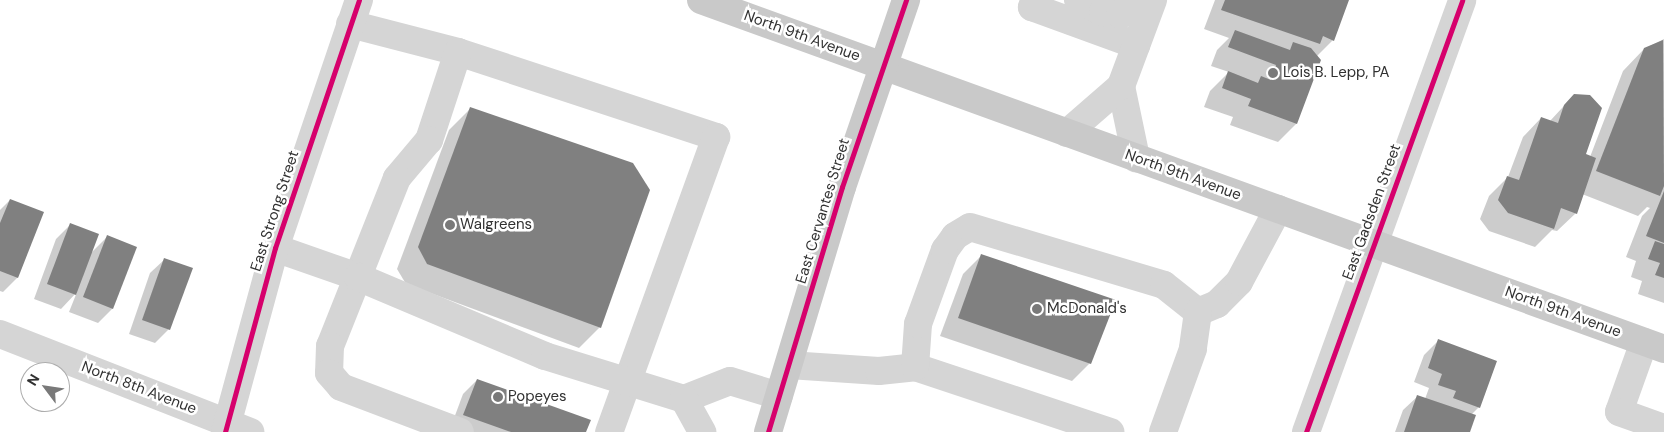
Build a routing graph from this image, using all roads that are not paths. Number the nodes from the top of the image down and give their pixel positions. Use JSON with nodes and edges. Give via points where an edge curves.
{"nodes":[{"id":1,"x":701,"y":0,"type":"edge"},
{"id":2,"x":906,"y":0,"type":"edge"},
{"id":3,"x":1035,"y":0,"type":"edge"},
{"id":4,"x":1078,"y":0,"type":"edge"},
{"id":5,"x":1136,"y":0,"type":"edge"},
{"id":6,"x":1153,"y":0,"type":"edge"},
{"id":7,"x":1462,"y":0,"type":"edge"},
{"id":8,"x":354,"y":12,"type":"edge"},
{"id":9,"x":1136,"y":45,"type":"junction"},
{"id":10,"x":458,"y":52,"type":"junction"},
{"id":11,"x":882,"y":65,"type":"junction"},
{"id":12,"x":1121,"y":86,"type":"junction"},
{"id":13,"x":1067,"y":132,"type":"junction"},
{"id":14,"x":1136,"y":158,"type":"junction"},
{"id":15,"x":1278,"y":209,"type":"junction"},
{"id":16,"x":1374,"y":244,"type":"junction"},
{"id":17,"x":275,"y":248,"type":"junction"},
{"id":18,"x":358,"y":277,"type":"junction"},
{"id":19,"x":1198,"y":312,"type":"junction"},
{"id":20,"x":0,"y":334,"type":"edge"},
{"id":21,"x":1654,"y":345,"type":"edge"},
{"id":22,"x":789,"y":365,"type":"junction"},
{"id":23,"x":915,"y":367,"type":"junction"},
{"id":24,"x":626,"y":381,"type":"junction"},
{"id":25,"x":779,"y":396,"type":"junction"},
{"id":26,"x":684,"y":399,"type":"junction"},
{"id":27,"x":1664,"y":428,"type":"edge"},
{"id":28,"x":234,"y":429,"type":"edge"},
{"id":29,"x":460,"y":432,"type":"edge"},
{"id":30,"x":609,"y":432,"type":"edge"},
{"id":31,"x":702,"y":432,"type":"edge"},
{"id":32,"x":768,"y":432,"type":"edge"},
{"id":33,"x":1110,"y":432,"type":"edge"},
{"id":34,"x":1163,"y":432,"type":"edge"},
{"id":35,"x":1306,"y":432,"type":"edge"}],
"edges":[{"from":1,"to":11,"type":"main road","name":"North 9th Avenue"},
{"from":2,"to":11,"type":"main road","name":"East Cervantes Street"},
{"from":3,"to":9,"type":"street","via":[[1032,7]]},
{"from":4,"to":5,"type":"street","via":[[1103,12],[1120,15]]},
{"from":6,"to":9,"type":"street"},
{"from":7,"to":16,"type":"street","name":"East Gadsden Street"},
{"from":8,"to":10,"type":"street"},
{"from":8,"to":17,"type":"street","name":"East Strong Street"},
{"from":9,"to":12,"type":"street"},
{"from":10,"to":18,"type":"street","via":[[429,140],[397,178]]},
{"from":10,"to":24,"type":"street","via":[[716,137]]},
{"from":11,"to":13,"type":"main road","name":"North 9th Avenue"},
{"from":11,"to":22,"type":"main road","name":"East Cervantes Street"},
{"from":12,"to":13,"type":"street"},
{"from":12,"to":14,"type":"street"},
{"from":13,"to":14,"type":"main road","name":"North 9th Avenue"},
{"from":14,"to":15,"type":"main road","name":"North 9th Avenue"},
{"from":15,"to":16,"type":"main road","name":"North 9th Avenue"},
{"from":15,"to":19,"type":"street","via":[[1239,282],[1217,304]]},
{"from":16,"to":21,"type":"main road","name":"North 9th Avenue"},
{"from":16,"to":35,"type":"street","name":"East Gadsden Street"},
{"from":17,"to":18,"type":"street"},
{"from":17,"to":28,"type":"street","name":"East Strong Street"},
{"from":18,"to":24,"type":"street","via":[[545,356]]},
{"from":18,"to":29,"type":"street","via":[[330,346],[329,374],[341,387]]},
{"from":19,"to":23,"type":"street","via":[[1164,285],[970,228],[955,236],[945,250],[918,324]]},
{"from":19,"to":34,"type":"street","via":[[1193,349]]},
{"from":20,"to":28,"type":"street","name":"North 8th Avenue"},
{"from":21,"to":27,"type":"street","via":[[1618,412]]},
{"from":22,"to":23,"type":"street","via":[[879,371]]},
{"from":22,"to":25,"type":"main road","name":"East Cervantes Street"},
{"from":23,"to":33,"type":"street"},
{"from":24,"to":26,"type":"street"},
{"from":24,"to":30,"type":"street"},
{"from":25,"to":26,"type":"street","via":[[730,381]]},
{"from":25,"to":32,"type":"main road","name":"East Cervantes Street"},
{"from":26,"to":31,"type":"street"}]}
